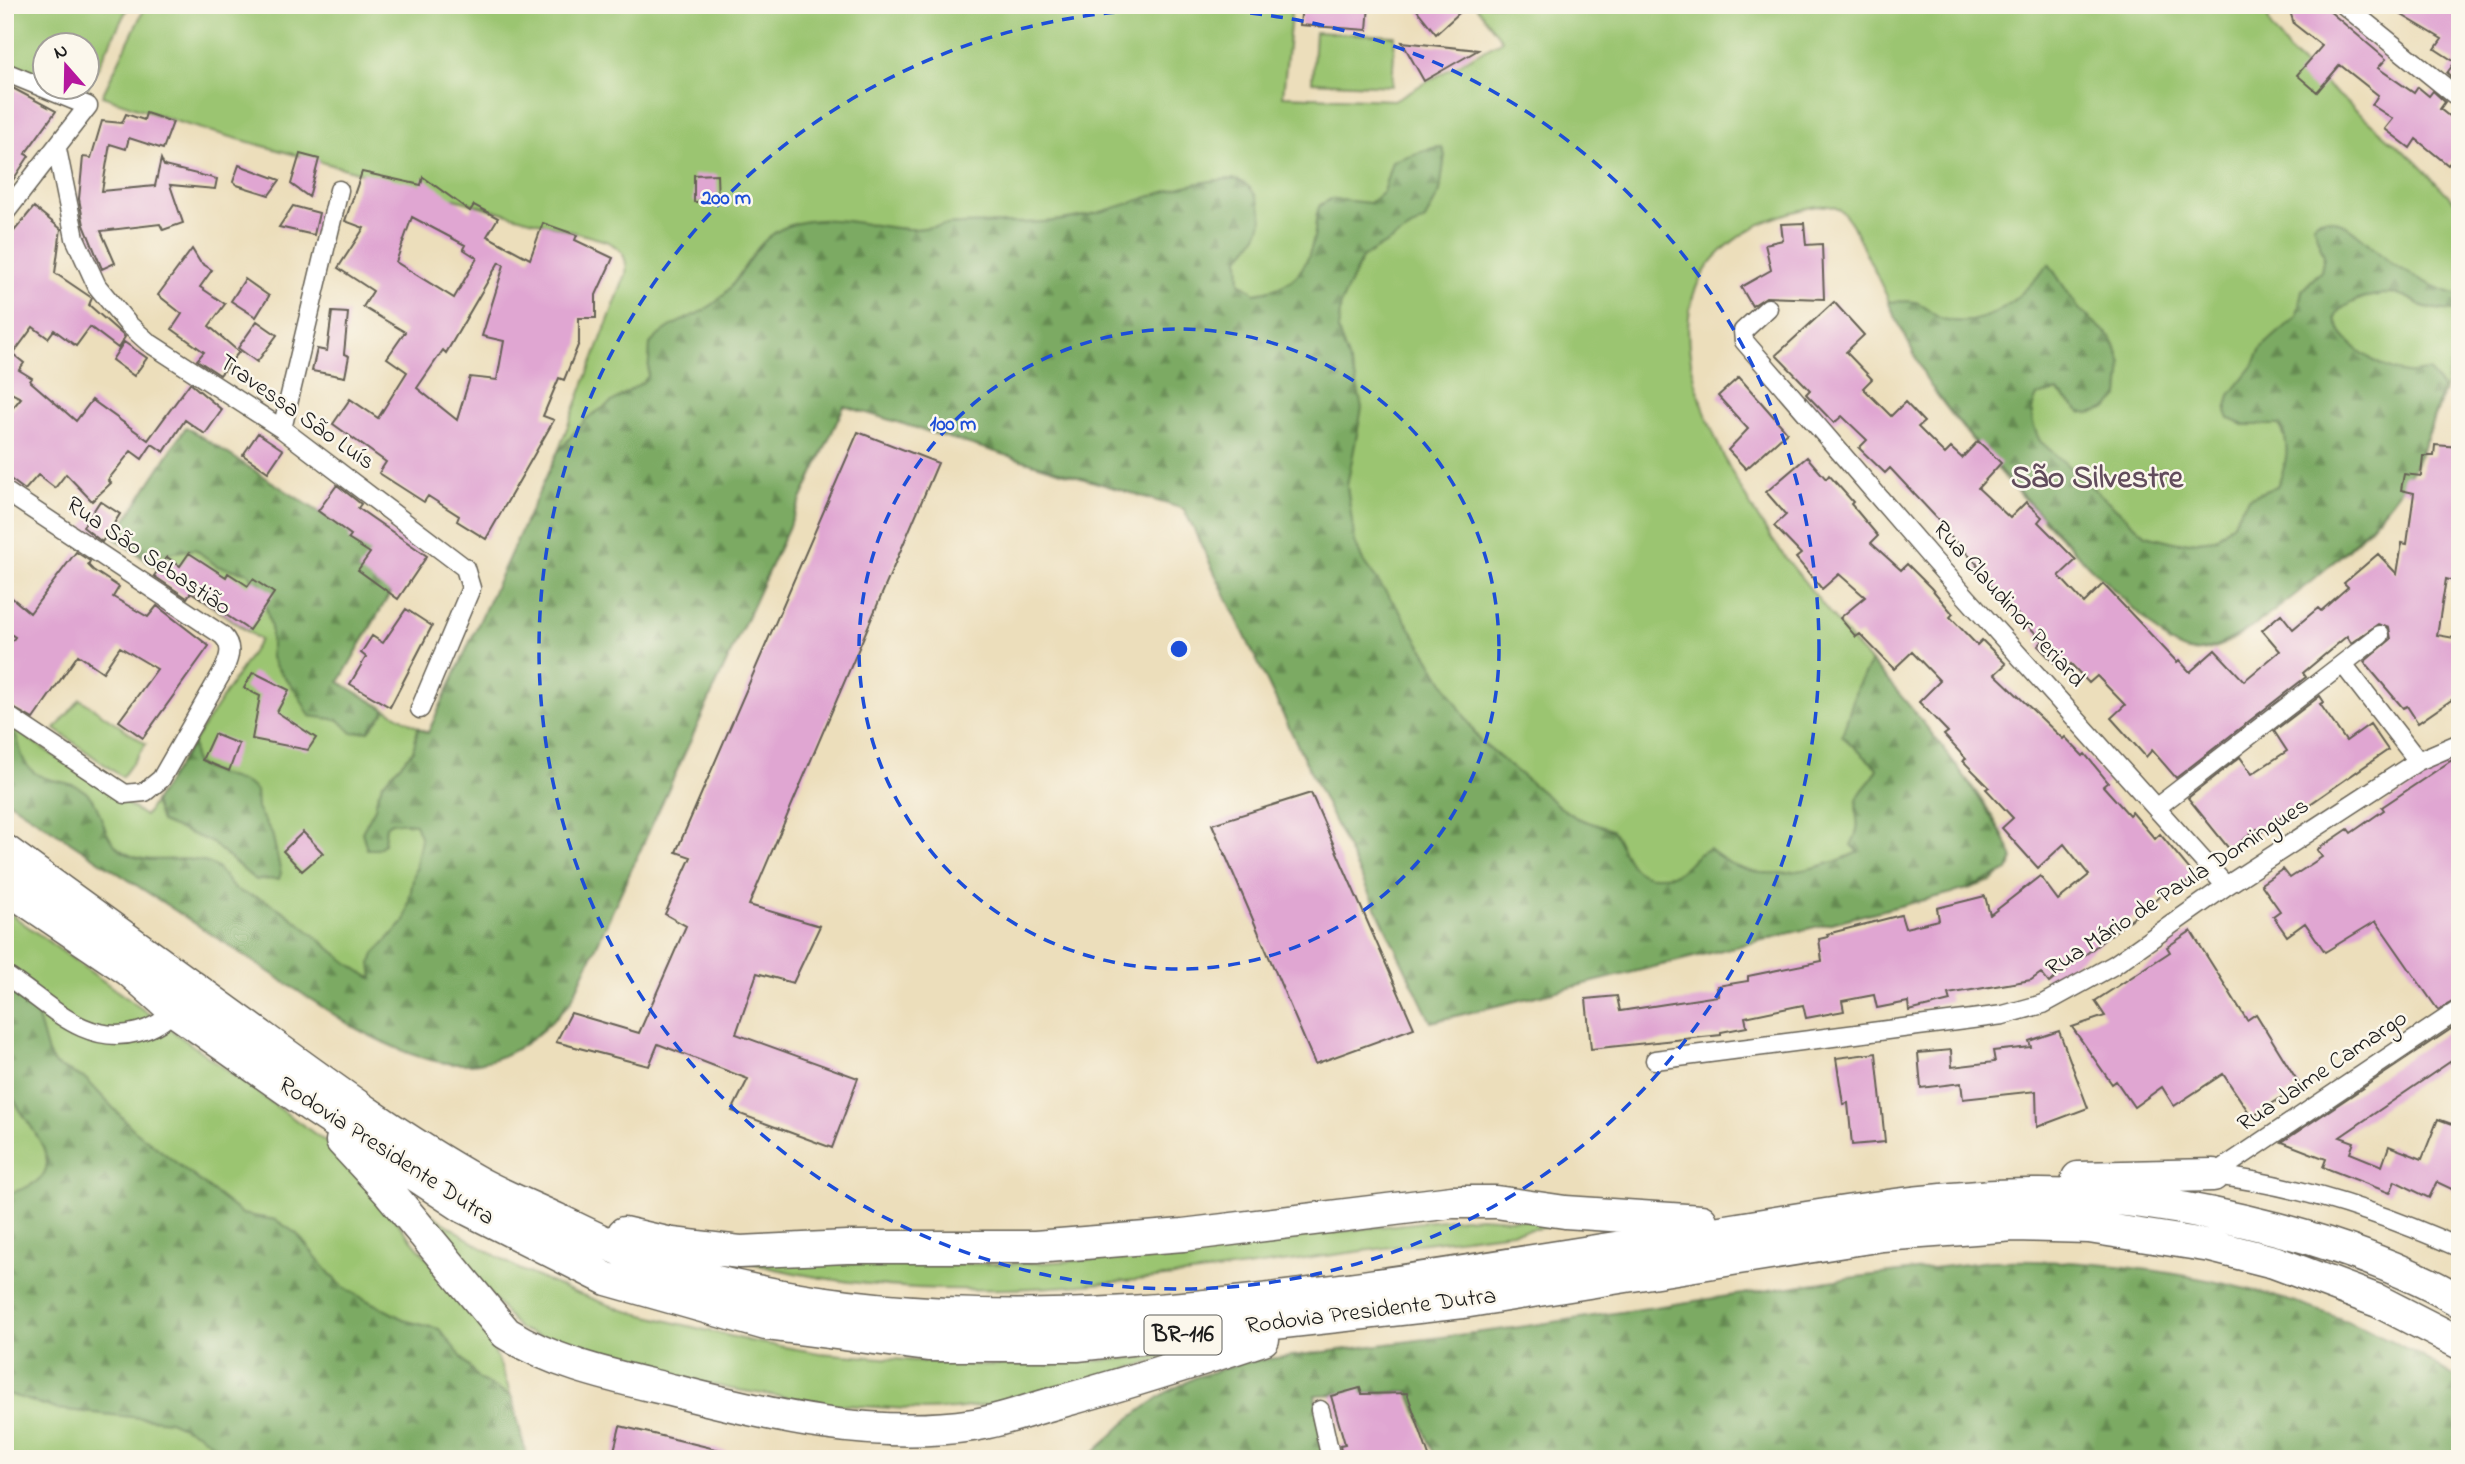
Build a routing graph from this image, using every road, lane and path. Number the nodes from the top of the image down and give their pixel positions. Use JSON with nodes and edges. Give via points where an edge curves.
{"nodes":[{"id":1,"x":2344,"y":5,"type":"edge"},
{"id":2,"x":5,"y":72,"type":"edge"},
{"id":3,"x":2460,"y":99,"type":"edge"},
{"id":4,"x":57,"y":149,"type":"junction"},
{"id":5,"x":339,"y":190,"type":"dead end"},
{"id":6,"x":5,"y":213,"type":"edge"},
{"id":7,"x":1768,"y":309,"type":"dead end"},
{"id":8,"x":282,"y":429,"type":"junction"},
{"id":9,"x":5,"y":491,"type":"edge"},
{"id":10,"x":2380,"y":635,"type":"dead end"},
{"id":11,"x":2343,"y":664,"type":"junction"},
{"id":12,"x":420,"y":709,"type":"dead end"},
{"id":13,"x":5,"y":715,"type":"edge"},
{"id":14,"x":2460,"y":733,"type":"edge"},
{"id":15,"x":2460,"y":743,"type":"edge"},
{"id":16,"x":2423,"y":759,"type":"junction"},
{"id":17,"x":2157,"y":807,"type":"junction"},
{"id":18,"x":5,"y":851,"type":"edge"},
{"id":19,"x":5,"y":886,"type":"edge"},
{"id":20,"x":2226,"y":886,"type":"junction"},
{"id":21,"x":5,"y":975,"type":"edge"},
{"id":22,"x":174,"y":1010,"type":"junction"},
{"id":23,"x":2460,"y":1010,"type":"edge"},
{"id":24,"x":1655,"y":1060,"type":"dead end"},
{"id":25,"x":311,"y":1107,"type":"junction"},
{"id":26,"x":2213,"y":1175,"type":"junction"},
{"id":27,"x":541,"y":1213,"type":"junction"},
{"id":28,"x":1830,"y":1214,"type":"junction"},
{"id":29,"x":1762,"y":1225,"type":"junction"},
{"id":30,"x":2460,"y":1248,"type":"edge"},
{"id":31,"x":2460,"y":1301,"type":"edge"},
{"id":32,"x":1326,"y":1318,"type":"junction"},
{"id":33,"x":2460,"y":1343,"type":"edge"},
{"id":34,"x":1320,"y":1410,"type":"dead end"},
{"id":35,"x":1331,"y":1459,"type":"edge"}],
"edges":[{"from":1,"to":3,"type":"street"},
{"from":2,"to":4,"type":"street","via":[[88,106]]},
{"from":4,"to":6,"type":"street"},
{"from":4,"to":8,"type":"street","name":"Travessa São Luís","via":[[75,238],[111,306],[148,342]]},
{"from":5,"to":8,"type":"street"},
{"from":7,"to":17,"type":"street","name":"Rua Claudinor Periard","via":[[1742,336],[1756,356]]},
{"from":8,"to":12,"type":"street","name":"Travessa São Luís","via":[[467,571],[470,591]]},
{"from":9,"to":13,"type":"street","name":"Rua São Sebastião","via":[[229,643],[227,663],[161,779],[139,793],[125,794]]},
{"from":10,"to":11,"type":"street"},
{"from":11,"to":16,"type":"street"},
{"from":11,"to":17,"type":"street"},
{"from":14,"to":16,"type":"street"},
{"from":15,"to":16,"type":"street","name":"Rua Mário de Paula Domingues"},
{"from":16,"to":20,"type":"street","name":"Rua Mário de Paula Domingues"},
{"from":17,"to":20,"type":"street","name":"Rua Claudinor Periard"},
{"from":18,"to":27,"type":"highway","name":"Rodovia Presidente Dutra","number":"BR-116","via":[[346,1098],[483,1185]]},
{"from":19,"to":22,"type":"highway","name":"Rodovia Presidente Dutra","number":"BR-116","via":[[129,970]]},
{"from":20,"to":24,"type":"street","name":"Rua Mário de Paula Domingues","via":[[2114,965],[2025,1010]]},
{"from":21,"to":22,"type":"street","via":[[82,1029],[98,1034],[122,1036],[147,1030]]},
{"from":22,"to":25,"type":"highway","name":"Rodovia Presidente Dutra","number":"BR-116"},
{"from":23,"to":26,"type":"street","name":"Rua Jaime Camargo"},
{"from":25,"to":32,"type":"highway","name":"Rodovia Presidente Dutra","number":"BR-116","via":[[464,1207],[607,1279],[766,1324],[928,1345],[1017,1346],[1137,1340]]},
{"from":25,"to":32,"type":"highway","via":[[390,1193],[506,1333],[526,1346],[659,1387],[820,1424],[903,1429],[974,1425],[1169,1370]]},
{"from":26,"to":28,"type":"highway","via":[[2047,1179],[1976,1186]]},
{"from":26,"to":30,"type":"street","via":[[2324,1198],[2411,1226]]},
{"from":27,"to":29,"type":"highway","via":[[672,1244],[740,1252],[1107,1243],[1452,1202]]},
{"from":27,"to":29,"type":"highway","name":"Rodovia Presidente Dutra","number":"BR-116","via":[[689,1275],[773,1294],[841,1307],[1000,1315],[1075,1314],[1301,1294]]},
{"from":28,"to":29,"type":"highway","name":"Rodovia Presidente Dutra","number":"BR-116"},
{"from":28,"to":31,"type":"highway","name":"Rodovia Presidente Dutra","number":"BR-116","via":[[1983,1197],[2134,1200],[2320,1240]]},
{"from":32,"to":33,"type":"highway","name":"Rodovia Presidente Dutra","number":"BR-116","via":[[1463,1302],[1882,1235],[2014,1225],[2089,1227],[2274,1262],[2378,1301]]},
{"from":34,"to":35,"type":"street"}]}
